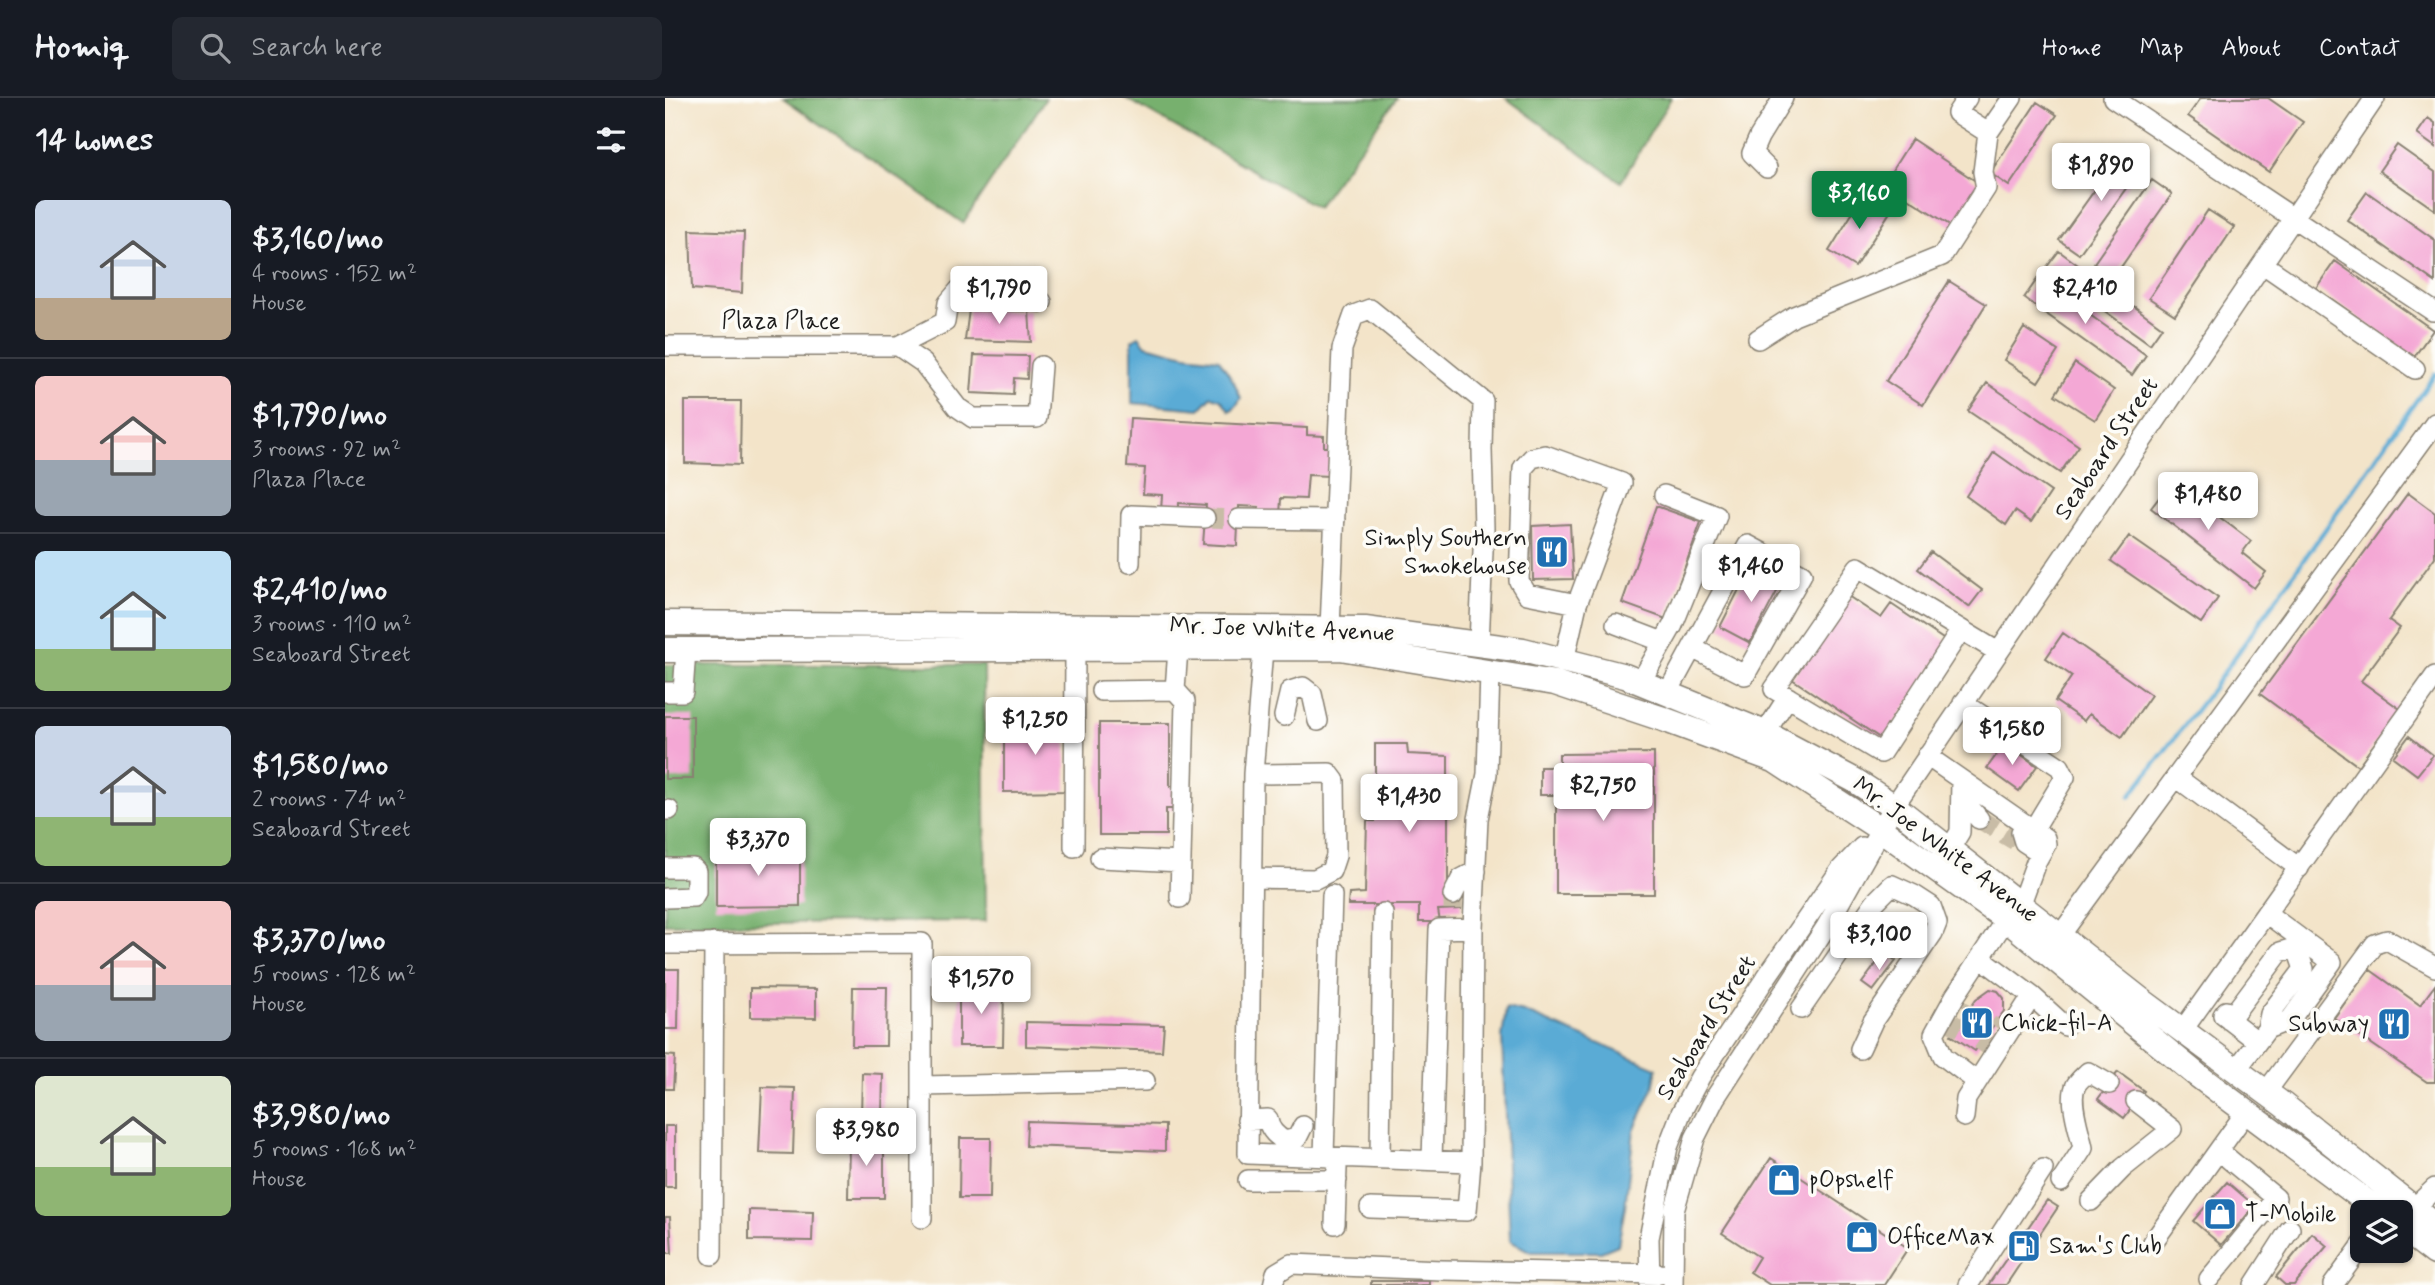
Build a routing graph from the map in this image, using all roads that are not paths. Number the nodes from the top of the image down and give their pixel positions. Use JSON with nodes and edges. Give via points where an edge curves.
{"nodes":[{"id":1,"x":1783,"y":98,"type":"edge"},
{"id":2,"x":1967,"y":98,"type":"edge"},
{"id":3,"x":2013,"y":98,"type":"edge"},
{"id":4,"x":2113,"y":98,"type":"edge"},
{"id":5,"x":2375,"y":98,"type":"edge"},
{"id":6,"x":1988,"y":133,"type":"junction"},
{"id":7,"x":1767,"y":168,"type":"dead end"},
{"id":8,"x":2293,"y":219,"type":"junction"},
{"id":9,"x":2263,"y":264,"type":"junction"},
{"id":10,"x":1042,"y":302,"type":"dead end"},
{"id":11,"x":2433,"y":311,"type":"dead end"},
{"id":12,"x":1758,"y":339,"type":"dead end"},
{"id":13,"x":665,"y":346,"type":"edge"},
{"id":14,"x":898,"y":346,"type":"junction"},
{"id":15,"x":1041,"y":366,"type":"dead end"},
{"id":16,"x":2414,"y":369,"type":"dead end"},
{"id":17,"x":2435,"y":423,"type":"edge"},
{"id":18,"x":1664,"y":495,"type":"dead end"},
{"id":19,"x":1205,"y":518,"type":"tunnel mouth"},
{"id":20,"x":1239,"y":519,"type":"tunnel mouth"},
{"id":21,"x":1335,"y":520,"type":"junction"},
{"id":22,"x":1131,"y":563,"type":"dead end"},
{"id":23,"x":1577,"y":604,"type":"junction"},
{"id":24,"x":665,"y":623,"type":"edge"},
{"id":25,"x":1616,"y":624,"type":"dead end"},
{"id":26,"x":1330,"y":628,"type":"junction"},
{"id":27,"x":1961,"y":630,"type":"junction"},
{"id":28,"x":1663,"y":642,"type":"junction"},
{"id":29,"x":1479,"y":644,"type":"junction"},
{"id":30,"x":1692,"y":648,"type":"junction"},
{"id":31,"x":1075,"y":649,"type":"junction"},
{"id":32,"x":1178,"y":649,"type":"junction"},
{"id":33,"x":1263,"y":649,"type":"junction"},
{"id":34,"x":675,"y":650,"type":"edge"},
{"id":35,"x":1998,"y":652,"type":"junction"},
{"id":36,"x":1563,"y":661,"type":"junction"},
{"id":37,"x":1490,"y":672,"type":"junction"},
{"id":38,"x":2435,"y":676,"type":"edge"},
{"id":39,"x":1640,"y":682,"type":"junction"},
{"id":40,"x":1175,"y":690,"type":"junction"},
{"id":41,"x":1101,"y":691,"type":"dead end"},
{"id":42,"x":665,"y":692,"type":"edge"},
{"id":43,"x":1667,"y":694,"type":"junction"},
{"id":44,"x":1788,"y":697,"type":"junction"},
{"id":45,"x":1963,"y":704,"type":"junction"},
{"id":46,"x":1284,"y":716,"type":"dead end"},
{"id":47,"x":1318,"y":721,"type":"dead end"},
{"id":48,"x":1765,"y":733,"type":"junction"},
{"id":49,"x":1927,"y":756,"type":"junction"},
{"id":50,"x":1253,"y":774,"type":"junction"},
{"id":51,"x":2176,"y":777,"type":"junction"},
{"id":52,"x":1961,"y":780,"type":"junction"},
{"id":53,"x":1893,"y":806,"type":"junction"},
{"id":54,"x":1880,"y":829,"type":"junction"},
{"id":55,"x":2023,"y":836,"type":"junction"},
{"id":56,"x":1074,"y":847,"type":"dead end"},
{"id":57,"x":1949,"y":850,"type":"junction"},
{"id":58,"x":1100,"y":858,"type":"dead end"},
{"id":59,"x":1181,"y":862,"type":"junction"},
{"id":60,"x":665,"y":868,"type":"edge"},
{"id":61,"x":2298,"y":868,"type":"junction"},
{"id":62,"x":1476,"y":871,"type":"junction"},
{"id":63,"x":1252,"y":878,"type":"junction"},
{"id":64,"x":1332,"y":895,"type":"dead end"},
{"id":65,"x":665,"y":898,"type":"edge"},
{"id":66,"x":1180,"y":898,"type":"dead end"},
{"id":67,"x":1383,"y":913,"type":"dead end"},
{"id":68,"x":2013,"y":913,"type":"junction"},
{"id":69,"x":2266,"y":913,"type":"junction"},
{"id":70,"x":1459,"y":915,"type":"junction"},
{"id":71,"x":1826,"y":927,"type":"junction"},
{"id":72,"x":2287,"y":929,"type":"junction"},
{"id":73,"x":2059,"y":937,"type":"junction"},
{"id":74,"x":1848,"y":941,"type":"junction"},
{"id":75,"x":714,"y":943,"type":"junction"},
{"id":76,"x":665,"y":944,"type":"edge"},
{"id":77,"x":1981,"y":958,"type":"junction"},
{"id":78,"x":2435,"y":967,"type":"edge"},
{"id":79,"x":2025,"y":997,"type":"junction"},
{"id":80,"x":1965,"y":1001,"type":"tunnel mouth"},
{"id":81,"x":1801,"y":1009,"type":"dead end"},
{"id":82,"x":2229,"y":1020,"type":"junction"},
{"id":83,"x":2003,"y":1022,"type":"tunnel mouth"},
{"id":84,"x":2065,"y":1026,"type":"dead end"},
{"id":85,"x":2182,"y":1031,"type":"junction"},
{"id":86,"x":1948,"y":1032,"type":"dead end"},
{"id":87,"x":2262,"y":1035,"type":"junction"},
{"id":88,"x":1860,"y":1049,"type":"dead end"},
{"id":89,"x":1982,"y":1053,"type":"dead end"},
{"id":90,"x":2236,"y":1070,"type":"junction"},
{"id":91,"x":1145,"y":1080,"type":"dead end"},
{"id":92,"x":1976,"y":1080,"type":"junction"},
{"id":93,"x":2109,"y":1084,"type":"dead end"},
{"id":94,"x":922,"y":1086,"type":"junction"},
{"id":95,"x":2266,"y":1092,"type":"junction"},
{"id":96,"x":2136,"y":1101,"type":"dead end"},
{"id":97,"x":2246,"y":1112,"type":"junction"},
{"id":98,"x":1964,"y":1117,"type":"dead end"},
{"id":99,"x":1247,"y":1120,"type":"junction"},
{"id":100,"x":1303,"y":1126,"type":"dead end"},
{"id":101,"x":2220,"y":1151,"type":"junction"},
{"id":102,"x":1331,"y":1156,"type":"junction"},
{"id":103,"x":1380,"y":1157,"type":"junction"},
{"id":104,"x":1433,"y":1160,"type":"junction"},
{"id":105,"x":1471,"y":1162,"type":"junction"},
{"id":106,"x":2043,"y":1170,"type":"dead end"},
{"id":107,"x":1248,"y":1180,"type":"dead end"},
{"id":108,"x":1337,"y":1180,"type":"junction"},
{"id":109,"x":2061,"y":1182,"type":"dead end"},
{"id":110,"x":2435,"y":1188,"type":"edge"},
{"id":111,"x":2364,"y":1200,"type":"edge"},
{"id":112,"x":2387,"y":1200,"type":"edge"},
{"id":113,"x":2091,"y":1202,"type":"dead end"},
{"id":114,"x":1370,"y":1208,"type":"dead end"},
{"id":115,"x":2413,"y":1209,"type":"edge"},
{"id":116,"x":922,"y":1218,"type":"dead end"},
{"id":117,"x":2413,"y":1218,"type":"edge"},
{"id":118,"x":1335,"y":1224,"type":"dead end"},
{"id":119,"x":2435,"y":1224,"type":"edge"},
{"id":120,"x":2413,"y":1226,"type":"edge"},
{"id":121,"x":2290,"y":1229,"type":"dead end"},
{"id":122,"x":2153,"y":1242,"type":"dead end"},
{"id":123,"x":2435,"y":1253,"type":"edge"},
{"id":124,"x":712,"y":1255,"type":"dead end"},
{"id":125,"x":2350,"y":1262,"type":"edge"},
{"id":126,"x":1442,"y":1278,"type":"edge"},
{"id":127,"x":2209,"y":1279,"type":"dead end"},
{"id":128,"x":1650,"y":1280,"type":"edge"},
{"id":129,"x":1673,"y":1280,"type":"edge"},
{"id":130,"x":1273,"y":1285,"type":"edge"},
{"id":131,"x":1968,"y":1285,"type":"edge"},
{"id":132,"x":2254,"y":1285,"type":"edge"},
{"id":133,"x":2333,"y":1285,"type":"edge"}],
"edges":[{"from":1,"to":7,"type":"street","via":[[1752,153]]},
{"from":2,"to":6,"type":"street","via":[[1957,113]]},
{"from":3,"to":6,"type":"street"},
{"from":4,"to":8,"type":"street"},
{"from":5,"to":8,"type":"street","name":"Seaboard Street"},
{"from":6,"to":12,"type":"street","via":[[1983,172],[1986,187],[1942,256],[1794,316]]},
{"from":8,"to":9,"type":"street","name":"Seaboard Street"},
{"from":8,"to":11,"type":"street"},
{"from":9,"to":16,"type":"street"},
{"from":9,"to":35,"type":"street","name":"Seaboard Street"},
{"from":10,"to":14,"type":"street","via":[[958,290],[948,303],[946,323]]},
{"from":13,"to":14,"type":"street","name":"Plaza Place"},
{"from":14,"to":15,"type":"street","via":[[923,363],[957,407],[973,418],[1037,418]]},
{"from":17,"to":51,"type":"street"},
{"from":18,"to":28,"type":"street","via":[[1717,516]]},
{"from":19,"to":22,"type":"street","via":[[1131,514]]},
{"from":20,"to":21,"type":"street"},
{"from":21,"to":26,"type":"street"},
{"from":21,"to":29,"type":"street","via":[[1342,349],[1354,315],[1370,309],[1483,401]]},
{"from":23,"to":23,"type":"street","via":[[1622,483],[1545,455],[1532,458],[1523,468],[1519,581],[1527,594]]},
{"from":23,"to":36,"type":"street"},
{"from":24,"to":26,"type":"main road","name":"Mr. Joe White Avenue"},
{"from":25,"to":28,"type":"street"},
{"from":26,"to":29,"type":"main road","name":"Mr. Joe White Avenue"},
{"from":27,"to":35,"type":"street"},
{"from":27,"to":44,"type":"street","via":[[1881,753]]},
{"from":27,"to":44,"type":"street","via":[[1858,567],[1774,689]]},
{"from":28,"to":39,"type":"street"},
{"from":29,"to":36,"type":"main road","name":"Mr. Joe White Avenue"},
{"from":30,"to":30,"type":"street","via":[[1748,545],[1802,574],[1745,675]]},
{"from":30,"to":43,"type":"street"},
{"from":31,"to":32,"type":"main road","name":"Mr. Joe White Avenue"},
{"from":31,"to":34,"type":"main road","name":"Mr. Joe White Avenue"},
{"from":31,"to":56,"type":"street"},
{"from":32,"to":33,"type":"main road","name":"Mr. Joe White Avenue"},
{"from":32,"to":40,"type":"street"},
{"from":33,"to":37,"type":"main road","name":"Mr. Joe White Avenue","via":[[1340,648]]},
{"from":33,"to":50,"type":"street"},
{"from":34,"to":42,"type":"street","via":[[683,692]]},
{"from":35,"to":45,"type":"street","name":"Seaboard Street"},
{"from":36,"to":39,"type":"main road","name":"Mr. Joe White Avenue"},
{"from":37,"to":54,"type":"main road","name":"Mr. Joe White Avenue","via":[[1555,683],[1774,760]]},
{"from":37,"to":62,"type":"street","via":[[1487,774],[1478,818]]},
{"from":38,"to":61,"type":"street"},
{"from":39,"to":43,"type":"main road","name":"Mr. Joe White Avenue"},
{"from":40,"to":41,"type":"street"},
{"from":40,"to":59,"type":"street","via":[[1185,701]]},
{"from":43,"to":48,"type":"main road","name":"Mr. Joe White Avenue"},
{"from":44,"to":48,"type":"street"},
{"from":45,"to":49,"type":"street","name":"Seaboard Street"},
{"from":45,"to":55,"type":"street","via":[[2060,768],[2065,777]]},
{"from":46,"to":47,"type":"street","via":[[1290,691],[1303,687],[1312,694]]},
{"from":48,"to":53,"type":"main road","name":"Mr. Joe White Avenue"},
{"from":49,"to":52,"type":"street"},
{"from":49,"to":53,"type":"street","name":"Seaboard Street"},
{"from":50,"to":63,"type":"street"},
{"from":50,"to":63,"type":"street","via":[[1329,773],[1335,781],[1336,856],[1331,872],[1315,878]]},
{"from":51,"to":61,"type":"street"},
{"from":51,"to":73,"type":"street"},
{"from":52,"to":55,"type":"street"},
{"from":52,"to":57,"type":"street","via":[[1974,810]]},
{"from":53,"to":54,"type":"street","name":"Seaboard Street"},
{"from":53,"to":57,"type":"main road","name":"Mr. Joe White Avenue"},
{"from":54,"to":68,"type":"main road","name":"Mr. Joe White Avenue"},
{"from":54,"to":71,"type":"street","name":"Seaboard Street"},
{"from":54,"to":128,"type":"street","name":"Seaboard Street","via":[[1841,869],[1700,1077],[1681,1113],[1668,1147],[1649,1238]]},
{"from":55,"to":68,"type":"street","via":[[2045,838],[2046,844]]},
{"from":57,"to":68,"type":"main road","name":"Mr. Joe White Avenue"},
{"from":58,"to":59,"type":"street"},
{"from":59,"to":66,"type":"street"},
{"from":60,"to":65,"type":"street","via":[[693,868],[696,892],[692,897]]},
{"from":61,"to":69,"type":"street"},
{"from":62,"to":70,"type":"street"},
{"from":62,"to":70,"type":"street","via":[[1461,879]]},
{"from":63,"to":99,"type":"street"},
{"from":64,"to":102,"type":"street"},
{"from":67,"to":103,"type":"street"},
{"from":68,"to":73,"type":"main road","name":"Mr. Joe White Avenue"},
{"from":68,"to":77,"type":"street"},
{"from":68,"to":97,"type":"main road","name":"Mr. Joe White Avenue","via":[[2106,1002]]},
{"from":69,"to":72,"type":"street"},
{"from":69,"to":85,"type":"street"},
{"from":70,"to":104,"type":"street","via":[[1439,929]]},
{"from":70,"to":105,"type":"street"},
{"from":71,"to":74,"type":"street"},
{"from":71,"to":129,"type":"street","name":"Seaboard Street","via":[[1715,1098],[1695,1138],[1674,1211]]},
{"from":72,"to":82,"type":"street","via":[[2223,1015]]},
{"from":72,"to":87,"type":"street","via":[[2332,961],[2290,1020]]},
{"from":73,"to":85,"type":"main road","name":"Mr. Joe White Avenue"},
{"from":74,"to":81,"type":"street"},
{"from":74,"to":88,"type":"street","via":[[1892,885],[1931,906],[1937,923],[1873,1021]]},
{"from":75,"to":76,"type":"street"},
{"from":75,"to":94,"type":"street","via":[[922,943]]},
{"from":75,"to":124,"type":"street"},
{"from":77,"to":79,"type":"street"},
{"from":77,"to":92,"type":"street","via":[[1934,1034],[1943,1056]]},
{"from":78,"to":95,"type":"street","via":[[2387,940],[2375,944]]},
{"from":79,"to":80,"type":"street","via":[[1988,972]]},
{"from":79,"to":83,"type":"street"},
{"from":79,"to":84,"type":"street"},
{"from":79,"to":92,"type":"street"},
{"from":82,"to":87,"type":"street"},
{"from":82,"to":87,"type":"street","via":[[2280,952],[2298,952],[2304,969],[2270,1014]]},
{"from":85,"to":90,"type":"main road","name":"Mr. Joe White Avenue"},
{"from":86,"to":89,"type":"street","via":[[1945,1036],[1951,1051],[1972,1059]]},
{"from":87,"to":90,"type":"street"},
{"from":90,"to":95,"type":"main road","name":"Mr. Joe White Avenue"},
{"from":91,"to":94,"type":"street"},
{"from":92,"to":98,"type":"street","via":[[1966,1099]]},
{"from":93,"to":109,"type":"street","via":[[2088,1072],[2076,1085],[2072,1101],[2083,1148]]},
{"from":94,"to":116,"type":"street"},
{"from":95,"to":112,"type":"main road","name":"Mr. Joe White Avenue"},
{"from":96,"to":113,"type":"street","via":[[2172,1129],[2123,1168]]},
{"from":97,"to":101,"type":"street"},
{"from":97,"to":111,"type":"main road","name":"Mr. Joe White Avenue"},
{"from":99,"to":100,"type":"street","via":[[1268,1119],[1275,1135],[1285,1141],[1297,1138]]},
{"from":99,"to":102,"type":"street","via":[[1248,1154]]},
{"from":101,"to":122,"type":"street"},
{"from":101,"to":127,"type":"street","via":[[2276,1198]]},
{"from":102,"to":103,"type":"street"},
{"from":102,"to":108,"type":"street"},
{"from":103,"to":104,"type":"street"},
{"from":104,"to":105,"type":"street"},
{"from":105,"to":114,"type":"street","via":[[1467,1211]]},
{"from":106,"to":131,"type":"street"},
{"from":107,"to":108,"type":"street"},
{"from":108,"to":118,"type":"street"},
{"from":110,"to":115,"type":"street"},
{"from":117,"to":119,"type":"main road","name":"Mr. Joe White Avenue"},
{"from":120,"to":123,"type":"main road","name":"Mr. Joe White Avenue"},
{"from":121,"to":132,"type":"street"},
{"from":125,"to":133,"type":"street"},
{"from":126,"to":128,"type":"street"},
{"from":126,"to":130,"type":"street","via":[[1291,1264],[1276,1273]]},
{"from":128,"to":129,"type":"street"}]}
